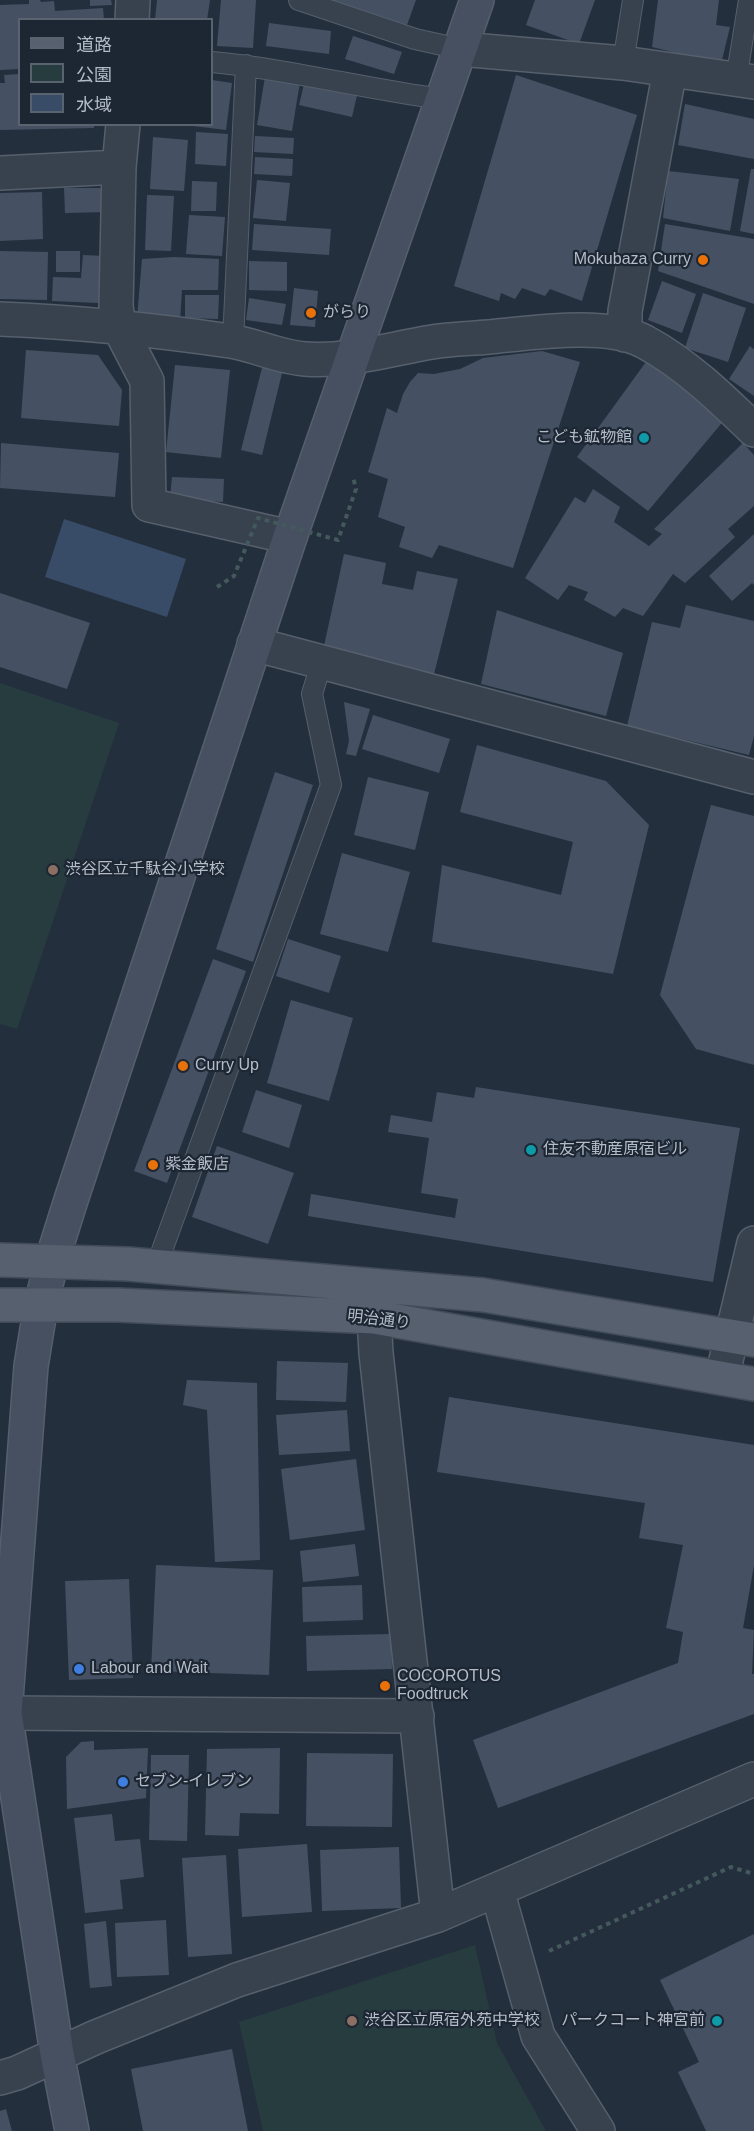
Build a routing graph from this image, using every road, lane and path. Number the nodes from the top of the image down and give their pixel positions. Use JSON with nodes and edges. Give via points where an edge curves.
{"nodes":[{"id":1,"x":133,"y":0,"type":"edge"},
{"id":2,"x":299,"y":0,"type":"edge"},
{"id":3,"x":477,"y":0,"type":"edge"},
{"id":4,"x":633,"y":0,"type":"edge"},
{"id":5,"x":749,"y":0,"type":"edge"},
{"id":6,"x":132,"y":18,"type":"edge"},
{"id":7,"x":460,"y":49,"type":"junction"},
{"id":8,"x":213,"y":62,"type":"edge"},
{"id":9,"x":623,"y":63,"type":"junction"},
{"id":10,"x":246,"y":65,"type":"junction"},
{"id":11,"x":670,"y":70,"type":"junction"},
{"id":12,"x":745,"y":81,"type":"edge"},
{"id":13,"x":442,"y":99,"type":"junction"},
{"id":14,"x":123,"y":126,"type":"edge"},
{"id":15,"x":119,"y":167,"type":"junction"},
{"id":16,"x":0,"y":172,"type":"edge"},
{"id":17,"x":0,"y":319,"type":"edge"},
{"id":18,"x":120,"y":328,"type":"junction"},
{"id":19,"x":625,"y":335,"type":"junction"},
{"id":20,"x":233,"y":341,"type":"junction"},
{"id":21,"x":353,"y":357,"type":"junction"},
{"id":22,"x":754,"y":430,"type":"edge"},
{"id":23,"x":353,"y":477,"type":"dead end"},
{"id":24,"x":290,"y":537,"type":"junction"},
{"id":25,"x":218,"y":587,"type":"dead end"},
{"id":26,"x":254,"y":644,"type":"junction"},
{"id":27,"x":322,"y":662,"type":"junction"},
{"id":28,"x":754,"y":777,"type":"edge"},
{"id":29,"x":754,"y":1243,"type":"edge"},
{"id":30,"x":0,"y":1260,"type":"edge"},
{"id":31,"x":52,"y":1260,"type":"junction"},
{"id":32,"x":156,"y":1267,"type":"junction"},
{"id":33,"x":0,"y":1305,"type":"edge"},
{"id":34,"x":41,"y":1305,"type":"junction"},
{"id":35,"x":374,"y":1317,"type":"junction"},
{"id":36,"x":742,"y":1338,"type":"edge"},
{"id":37,"x":722,"y":1377,"type":"junction"},
{"id":38,"x":754,"y":1384,"type":"edge"},
{"id":39,"x":3,"y":1712,"type":"edge"},
{"id":40,"x":417,"y":1716,"type":"junction"},
{"id":41,"x":754,"y":1779,"type":"edge"},
{"id":42,"x":754,"y":1875,"type":"edge"},
{"id":43,"x":496,"y":1890,"type":"junction"},
{"id":44,"x":438,"y":1915,"type":"junction"},
{"id":45,"x":555,"y":1949,"type":"dead end"},
{"id":46,"x":57,"y":2054,"type":"junction"},
{"id":47,"x":0,"y":2078,"type":"edge"},
{"id":48,"x":72,"y":2131,"type":"edge"},
{"id":49,"x":598,"y":2131,"type":"edge"}],
"edges":[{"from":1,"to":6,"type":"street"},
{"from":2,"to":7,"type":"lane","via":[[415,39]]},
{"from":3,"to":7,"type":"street"},
{"from":4,"to":9,"type":"lane"},
{"from":5,"to":12,"type":"lane"},
{"from":7,"to":9,"type":"street"},
{"from":7,"to":13,"type":"street"},
{"from":8,"to":10,"type":"lane"},
{"from":9,"to":11,"type":"street"},
{"from":10,"to":13,"type":"lane"},
{"from":10,"to":20,"type":"lane"},
{"from":11,"to":12,"type":"street"},
{"from":11,"to":19,"type":"street","via":[[625,311]]},
{"from":13,"to":21,"type":"street"},
{"from":14,"to":15,"type":"street"},
{"from":15,"to":16,"type":"street"},
{"from":15,"to":18,"type":"street","via":[[116,307]]},
{"from":17,"to":18,"type":"street"},
{"from":18,"to":20,"type":"street"},
{"from":18,"to":24,"type":"street","via":[[147,381],[149,505]]},
{"from":19,"to":21,"type":"street","via":[[573,329],[424,343]]},
{"from":19,"to":22,"type":"street","via":[[644,341],[693,375]]},
{"from":20,"to":21,"type":"street","via":[[306,359]]},
{"from":21,"to":24,"type":"street"},
{"from":23,"to":25,"type":"path","bridge":true,"via":[[356,489],[338,540],[258,518],[234,576]]},
{"from":24,"to":26,"type":"street"},
{"from":26,"to":27,"type":"street"},
{"from":26,"to":31,"type":"street"},
{"from":27,"to":28,"type":"street"},
{"from":27,"to":32,"type":"lane","via":[[312,694],[331,785]]},
{"from":29,"to":36,"type":"street"},
{"from":30,"to":31,"type":"main road","name":"明治通り"},
{"from":31,"to":32,"type":"main road","name":"明治通り"},
{"from":31,"to":34,"type":"street"},
{"from":32,"to":36,"type":"main road","name":"明治通り","via":[[483,1295]]},
{"from":33,"to":34,"type":"main road","name":"明治通り"},
{"from":34,"to":35,"type":"main road","name":"明治通り"},
{"from":34,"to":39,"type":"street","via":[[32,1366]]},
{"from":35,"to":37,"type":"main road","name":"明治通り"},
{"from":35,"to":40,"type":"street"},
{"from":36,"to":37,"type":"street"},
{"from":37,"to":38,"type":"main road","name":"明治通り"},
{"from":39,"to":40,"type":"street"},
{"from":39,"to":46,"type":"street"},
{"from":40,"to":44,"type":"street"},
{"from":41,"to":43,"type":"street"},
{"from":42,"to":45,"type":"path","via":[[731,1867]]},
{"from":43,"to":44,"type":"street"},
{"from":43,"to":49,"type":"street","via":[[538,2036]]},
{"from":44,"to":46,"type":"street","via":[[237,1980]]},
{"from":46,"to":47,"type":"street"},
{"from":46,"to":48,"type":"street"}]}
